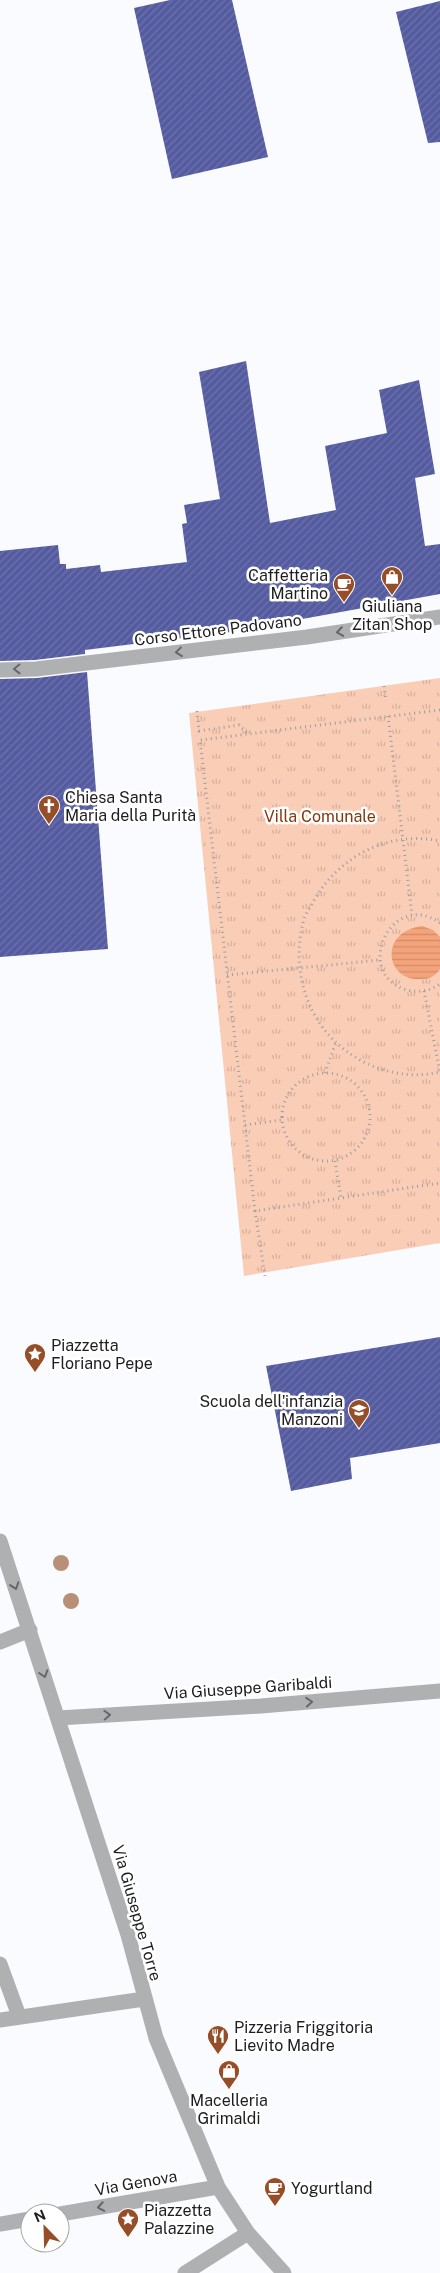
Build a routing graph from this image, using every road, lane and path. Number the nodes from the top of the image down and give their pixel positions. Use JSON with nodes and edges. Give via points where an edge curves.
{"nodes":[{"id":1,"x":440,"y":617,"type":"edge"},
{"id":2,"x":0,"y":670,"type":"edge"},
{"id":3,"x":384,"y":686,"type":"dead end"},
{"id":4,"x":386,"y":701,"type":"dead end"},
{"id":5,"x":440,"y":710,"type":"edge"},
{"id":6,"x":197,"y":711,"type":"dead end"},
{"id":7,"x":388,"y":716,"type":"junction"},
{"id":8,"x":199,"y":731,"type":"junction"},
{"id":9,"x":248,"y":734,"type":"junction"},
{"id":10,"x":200,"y":740,"type":"junction"},
{"id":11,"x":403,"y":839,"type":"junction"},
{"id":12,"x":440,"y":841,"type":"edge"},
{"id":13,"x":412,"y":915,"type":"junction"},
{"id":14,"x":440,"y":923,"type":"edge"},
{"id":15,"x":380,"y":960,"type":"junction"},
{"id":16,"x":300,"y":968,"type":"junction"},
{"id":17,"x":228,"y":976,"type":"junction"},
{"id":18,"x":440,"y":984,"type":"edge"},
{"id":19,"x":424,"y":991,"type":"junction"},
{"id":20,"x":336,"y":1042,"type":"junction"},
{"id":21,"x":325,"y":1073,"type":"junction"},
{"id":22,"x":281,"y":1120,"type":"junction"},
{"id":23,"x":244,"y":1125,"type":"junction"},
{"id":24,"x":335,"y":1160,"type":"junction"},
{"id":25,"x":440,"y":1182,"type":"edge"},
{"id":26,"x":341,"y":1198,"type":"junction"},
{"id":27,"x":255,"y":1211,"type":"junction"},
{"id":28,"x":264,"y":1276,"type":"dead end"},
{"id":29,"x":0,"y":1541,"type":"edge"},
{"id":30,"x":30,"y":1630,"type":"junction"},
{"id":31,"x":0,"y":1642,"type":"edge"},
{"id":32,"x":440,"y":1691,"type":"edge"},
{"id":33,"x":58,"y":1718,"type":"junction"},
{"id":34,"x":0,"y":1964,"type":"edge"},
{"id":35,"x":144,"y":1999,"type":"junction"},
{"id":36,"x":19,"y":2016,"type":"junction"},
{"id":37,"x":0,"y":2020,"type":"edge"},
{"id":38,"x":218,"y":2187,"type":"junction"},
{"id":39,"x":70,"y":2212,"type":"edge"},
{"id":40,"x":20,"y":2221,"type":"edge"},
{"id":41,"x":0,"y":2224,"type":"edge"},
{"id":42,"x":248,"y":2233,"type":"junction"},
{"id":43,"x":185,"y":2273,"type":"edge"},
{"id":44,"x":284,"y":2273,"type":"edge"}],
"edges":[{"from":1,"to":2,"type":"street","name":"Corso Ettore Padovano","one_way":true,"via":[[307,637],[36,669]]},
{"from":3,"to":4,"type":"path"},
{"from":5,"to":7,"type":"path"},
{"from":6,"to":8,"type":"path"},
{"from":7,"to":9,"type":"path"},
{"from":7,"to":11,"type":"path"},
{"from":8,"to":9,"type":"path","via":[[239,726]]},
{"from":8,"to":10,"type":"path"},
{"from":9,"to":10,"type":"path"},
{"from":10,"to":17,"type":"path"},
{"from":11,"to":12,"type":"path"},
{"from":11,"to":13,"type":"path"},
{"from":11,"to":16,"type":"path","via":[[386,842],[351,858],[323,884],[304,918],[298,956]]},
{"from":13,"to":14,"type":"path","via":[[424,915]]},
{"from":13,"to":15,"type":"path","via":[[390,927],[380,948]]},
{"from":15,"to":16,"type":"path"},
{"from":15,"to":19,"type":"path","via":[[391,981],[401,988]]},
{"from":16,"to":17,"type":"path"},
{"from":16,"to":20,"type":"path","via":[[304,994],[322,1028]]},
{"from":17,"to":23,"type":"path"},
{"from":18,"to":19,"type":"path"},
{"from":19,"to":20,"type":"path","via":[[440,1072],[424,1076],[384,1071],[349,1055]]},
{"from":20,"to":21,"type":"path"},
{"from":21,"to":22,"type":"path","via":[[310,1075],[298,1082],[282,1105]]},
{"from":21,"to":24,"type":"path","via":[[339,1075],[362,1090],[370,1117],[368,1132],[360,1145],[349,1155]]},
{"from":22,"to":23,"type":"path"},
{"from":22,"to":24,"type":"path","via":[[293,1148],[305,1157]]},
{"from":23,"to":27,"type":"path"},
{"from":24,"to":26,"type":"path"},
{"from":25,"to":26,"type":"path"},
{"from":26,"to":27,"type":"path"},
{"from":27,"to":28,"type":"path"},
{"from":29,"to":30,"type":"street","name":"Via Giuseppe Torre","one_way":true},
{"from":30,"to":31,"type":"street"},
{"from":30,"to":33,"type":"street","name":"Via Giuseppe Torre","one_way":true},
{"from":33,"to":32,"type":"street","name":"Via Giuseppe Garibaldi","one_way":true},
{"from":33,"to":35,"type":"street","name":"Via Giuseppe Torre","via":[[128,1934]]},
{"from":34,"to":36,"type":"street"},
{"from":35,"to":36,"type":"street"},
{"from":35,"to":38,"type":"street","name":"Via Giuseppe Torre","via":[[156,2038]]},
{"from":36,"to":37,"type":"street"},
{"from":38,"to":39,"type":"street","name":"Via Genova","one_way":true},
{"from":38,"to":42,"type":"street","name":"Via Giuseppe Torre"},
{"from":40,"to":41,"type":"street"},
{"from":42,"to":43,"type":"street"},
{"from":42,"to":44,"type":"street","name":"Via Giuseppe Torre"}]}
